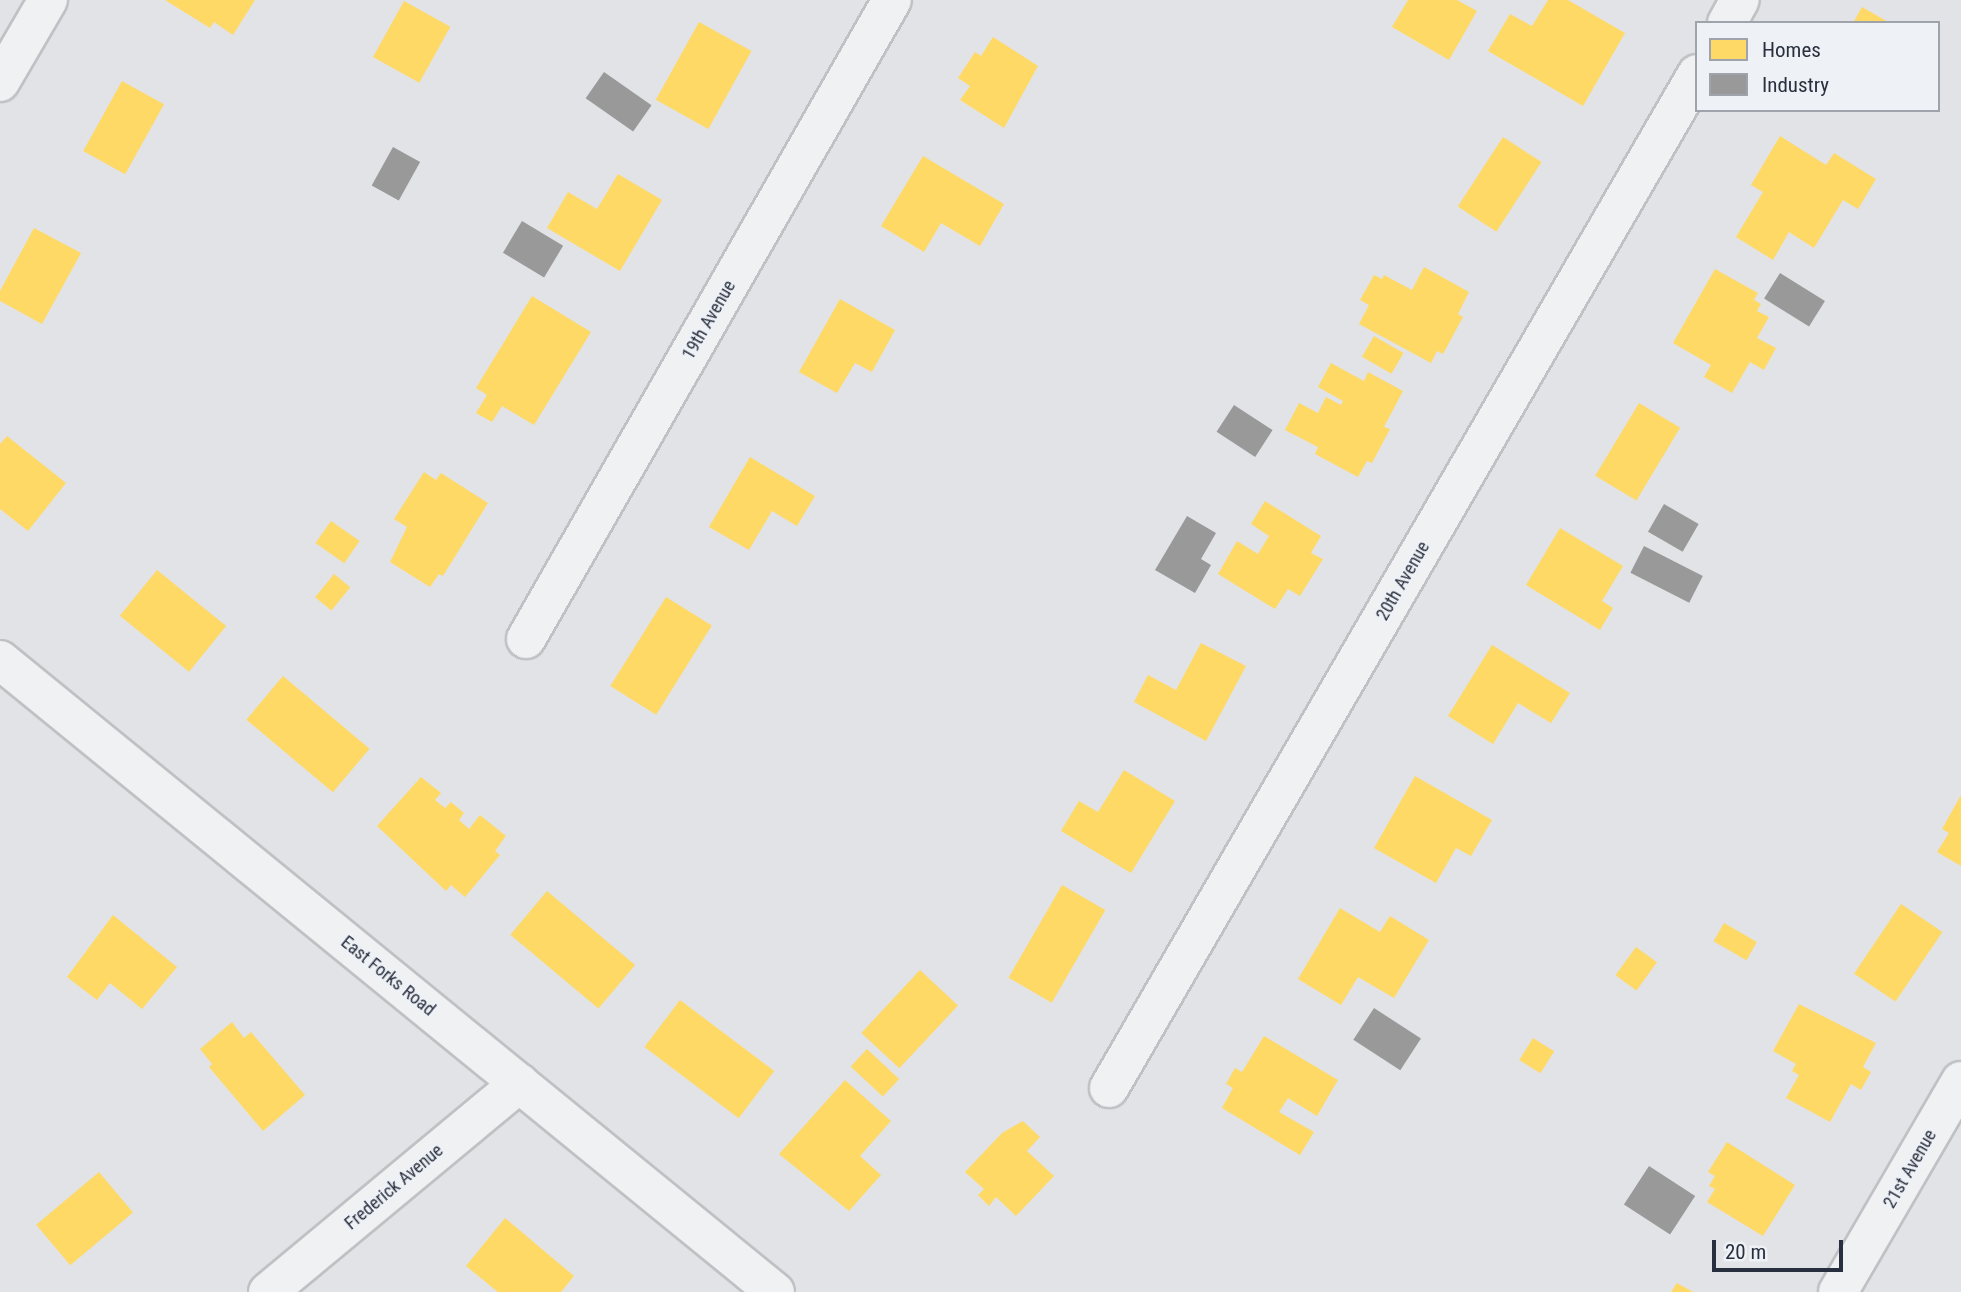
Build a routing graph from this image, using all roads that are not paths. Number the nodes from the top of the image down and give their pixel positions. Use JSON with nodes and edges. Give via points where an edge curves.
{"nodes":[{"id":1,"x":48,"y":0,"type":"edge"},
{"id":2,"x":892,"y":0,"type":"edge"},
{"id":3,"x":1740,"y":0,"type":"edge"},
{"id":4,"x":1728,"y":21,"type":"edge"},
{"id":5,"x":1695,"y":77,"type":"edge"},
{"id":6,"x":0,"y":82,"type":"edge"},
{"id":7,"x":526,"y":639,"type":"dead end"},
{"id":8,"x":0,"y":660,"type":"edge"},
{"id":9,"x":1961,"y":1081,"type":"edge"},
{"id":10,"x":520,"y":1083,"type":"junction"},
{"id":11,"x":1110,"y":1088,"type":"dead end"},
{"id":12,"x":268,"y":1292,"type":"edge"},
{"id":13,"x":775,"y":1292,"type":"edge"},
{"id":14,"x":1838,"y":1292,"type":"edge"}],
"edges":[{"from":1,"to":6,"type":"street"},
{"from":2,"to":7,"type":"street","name":"19th Avenue"},
{"from":3,"to":4,"type":"street"},
{"from":5,"to":11,"type":"street","name":"20th Avenue"},
{"from":8,"to":10,"type":"street","name":"East Forks Road"},
{"from":9,"to":14,"type":"street","name":"21st Avenue"},
{"from":10,"to":12,"type":"street","name":"Frederick Avenue"},
{"from":10,"to":13,"type":"street","name":"East Forks Road"}]}
